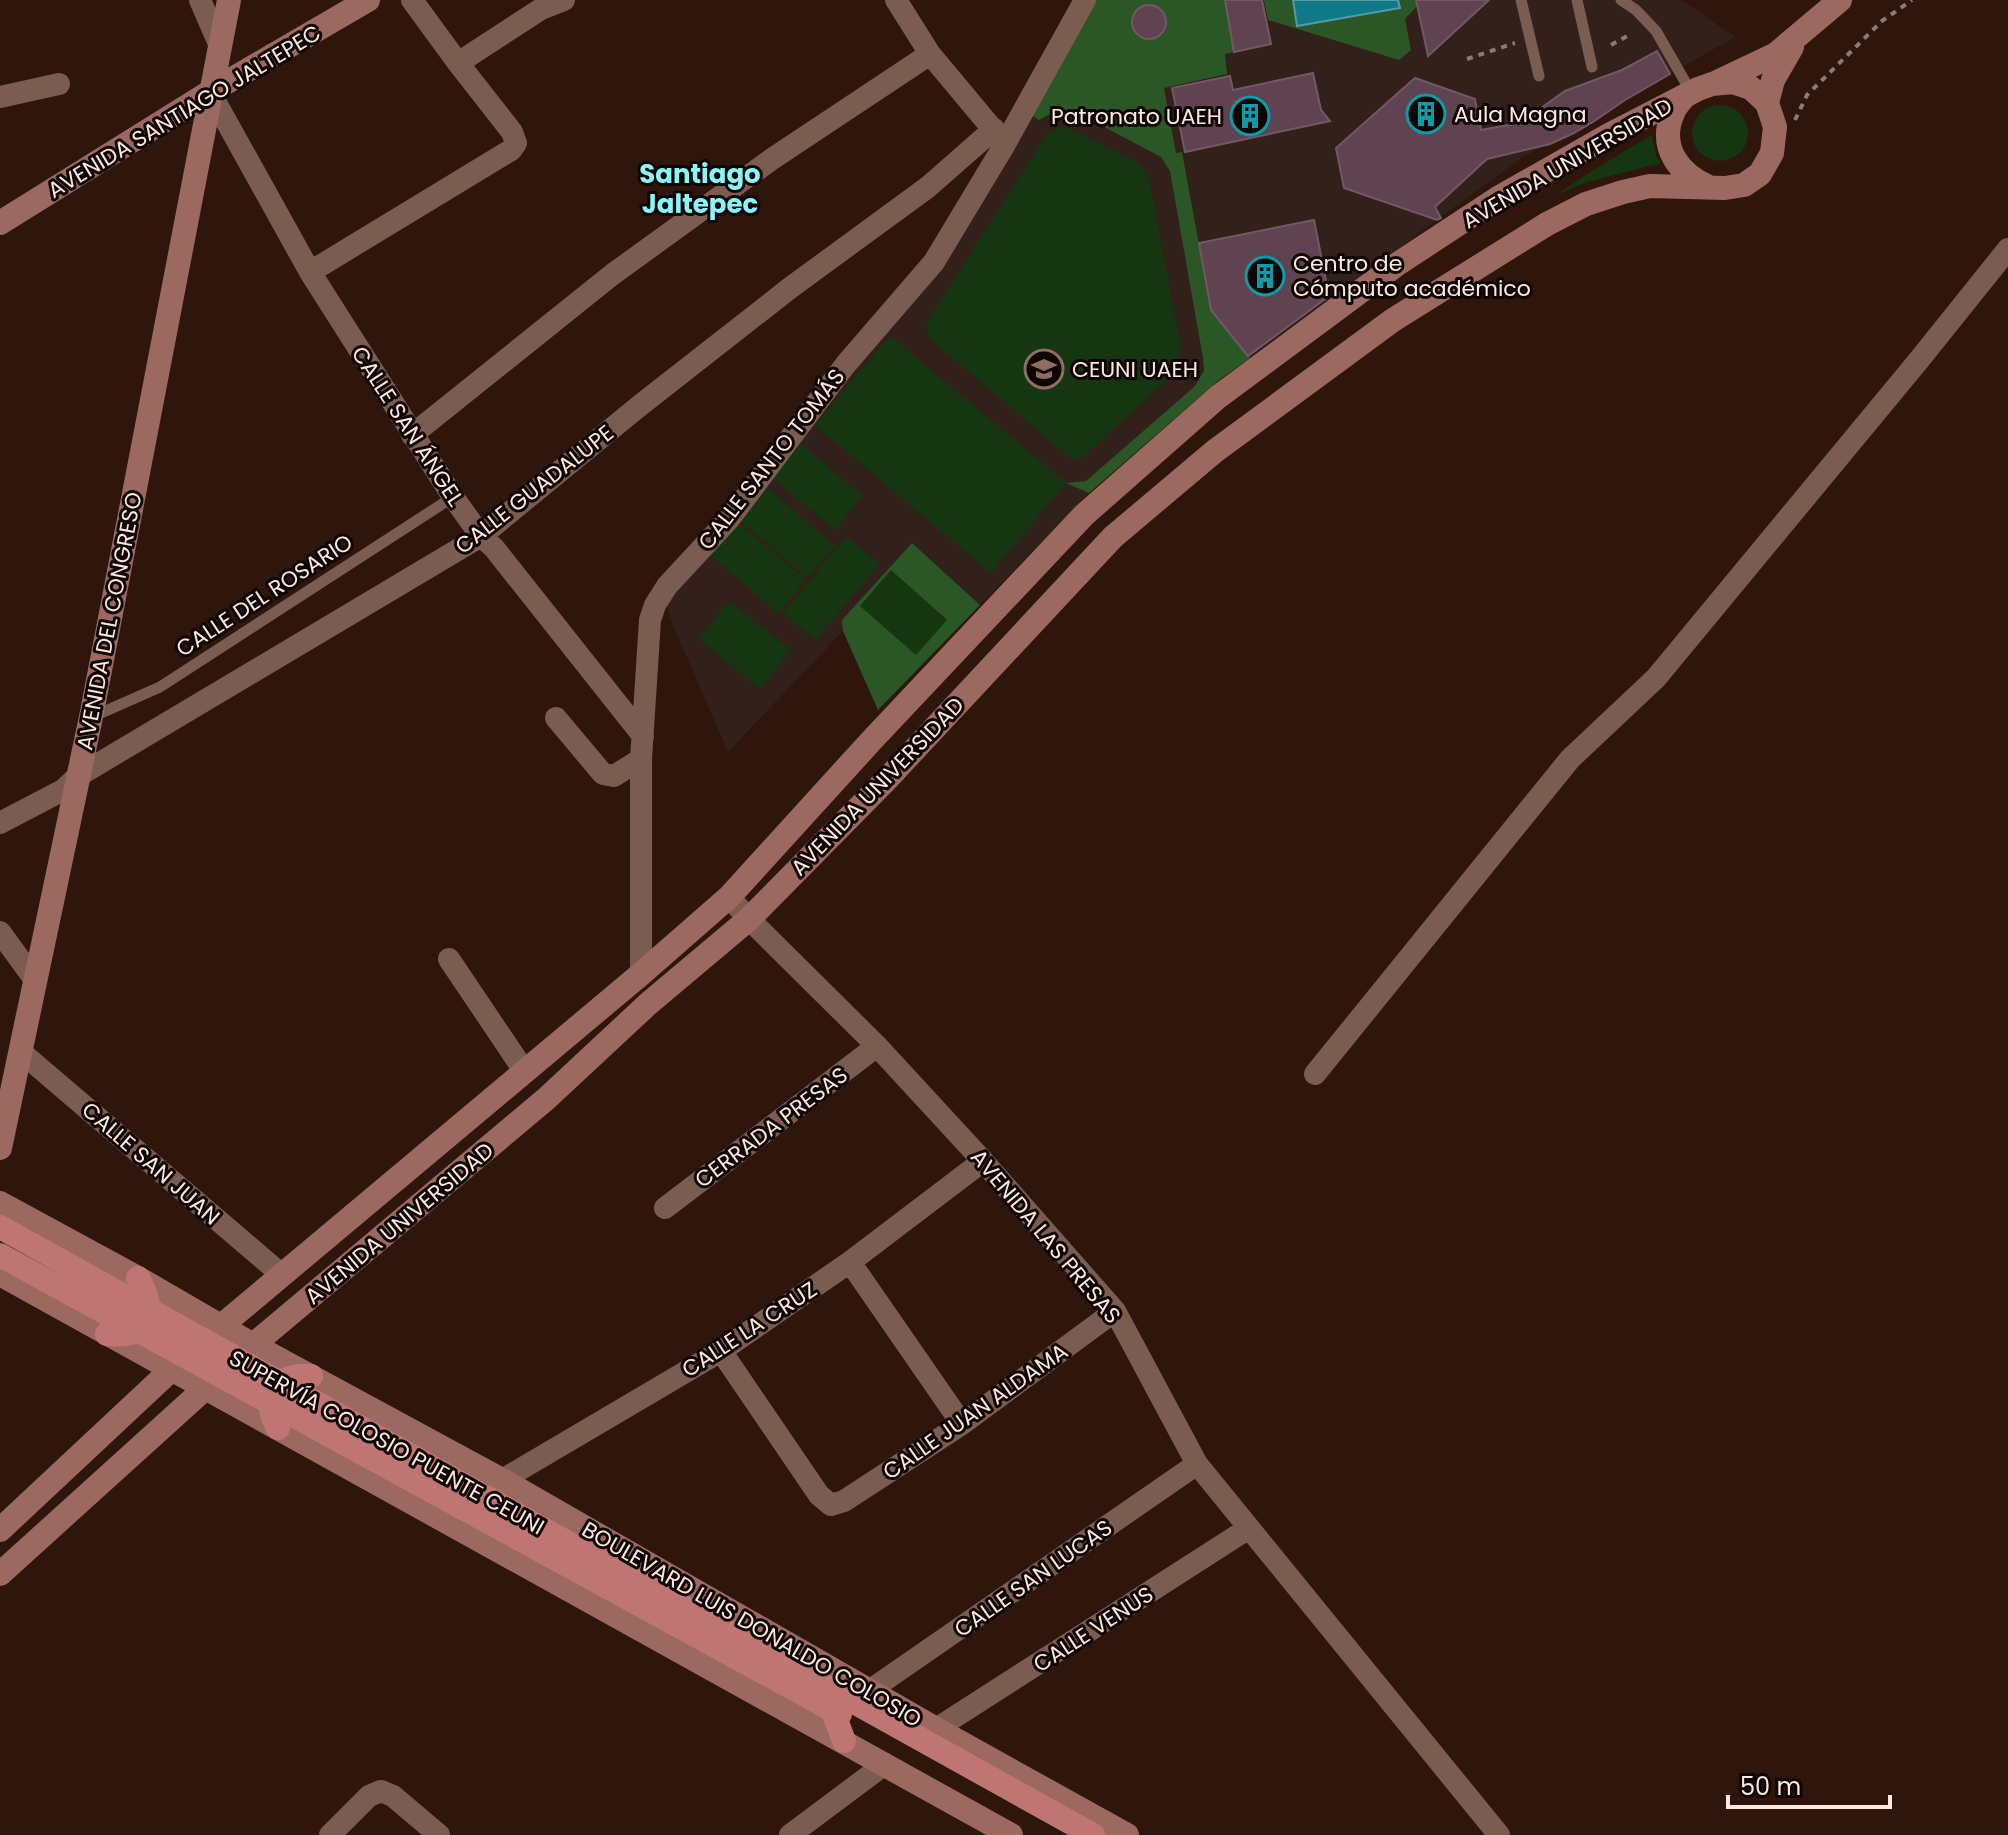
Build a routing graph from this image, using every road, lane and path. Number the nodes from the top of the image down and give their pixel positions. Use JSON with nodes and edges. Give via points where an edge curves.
{"nodes":[{"id":1,"x":200,"y":0,"type":"edge"},
{"id":2,"x":229,"y":0,"type":"edge"},
{"id":3,"x":368,"y":0,"type":"edge"},
{"id":4,"x":412,"y":0,"type":"edge"},
{"id":5,"x":564,"y":0,"type":"edge"},
{"id":6,"x":896,"y":0,"type":"edge"},
{"id":7,"x":1085,"y":0,"type":"edge"},
{"id":8,"x":1521,"y":0,"type":"edge"},
{"id":9,"x":1577,"y":0,"type":"edge"},
{"id":10,"x":1621,"y":0,"type":"edge"},
{"id":11,"x":1840,"y":0,"type":"edge"},
{"id":12,"x":1912,"y":0,"type":"edge"},
{"id":13,"x":1803,"y":32,"type":"junction"},
{"id":14,"x":1631,"y":34,"type":"dead end"},
{"id":15,"x":1518,"y":42,"type":"dead end"},
{"id":16,"x":1611,"y":45,"type":"dead end"},
{"id":17,"x":220,"y":46,"type":"junction"},
{"id":18,"x":930,"y":54,"type":"junction"},
{"id":19,"x":1467,"y":59,"type":"dead end"},
{"id":20,"x":458,"y":63,"type":"junction"},
{"id":21,"x":1592,"y":67,"type":"dead end"},
{"id":22,"x":1539,"y":76,"type":"dead end"},
{"id":23,"x":59,"y":84,"type":"dead end"},
{"id":24,"x":1696,"y":91,"type":"junction"},
{"id":25,"x":210,"y":92,"type":"junction"},
{"id":26,"x":0,"y":97,"type":"edge"},
{"id":27,"x":1767,"y":103,"type":"junction"},
{"id":28,"x":1000,"y":136,"type":"junction"},
{"id":29,"x":1772,"y":153,"type":"junction"},
{"id":30,"x":1711,"y":188,"type":"junction"},
{"id":31,"x":0,"y":223,"type":"edge"},
{"id":32,"x":2008,"y":249,"type":"edge"},
{"id":33,"x":310,"y":272,"type":"junction"},
{"id":34,"x":412,"y":435,"type":"junction"},
{"id":35,"x":453,"y":497,"type":"junction"},
{"id":36,"x":481,"y":536,"type":"junction"},
{"id":37,"x":91,"y":717,"type":"junction"},
{"id":38,"x":556,"y":718,"type":"dead end"},
{"id":39,"x":643,"y":736,"type":"junction"},
{"id":40,"x":641,"y":759,"type":"junction"},
{"id":41,"x":78,"y":776,"type":"junction"},
{"id":42,"x":0,"y":823,"type":"edge"},
{"id":43,"x":729,"y":897,"type":"junction"},
{"id":44,"x":749,"y":919,"type":"junction"},
{"id":45,"x":0,"y":932,"type":"edge"},
{"id":46,"x":449,"y":959,"type":"dead end"},
{"id":47,"x":641,"y":974,"type":"junction"},
{"id":48,"x":35,"y":980,"type":"junction"},
{"id":49,"x":877,"y":1046,"type":"junction"},
{"id":50,"x":21,"y":1052,"type":"junction"},
{"id":51,"x":525,"y":1072,"type":"junction"},
{"id":52,"x":1315,"y":1074,"type":"dead end"},
{"id":53,"x":0,"y":1148,"type":"edge"},
{"id":54,"x":983,"y":1161,"type":"junction"},
{"id":55,"x":0,"y":1203,"type":"edge"},
{"id":56,"x":665,"y":1208,"type":"dead end"},
{"id":57,"x":0,"y":1227,"type":"edge"},
{"id":58,"x":0,"y":1255,"type":"edge"},
{"id":59,"x":850,"y":1262,"type":"junction"},
{"id":60,"x":0,"y":1274,"type":"edge"},
{"id":61,"x":282,"y":1275,"type":"junction"},
{"id":62,"x":138,"y":1278,"type":"junction"},
{"id":63,"x":1115,"y":1311,"type":"junction"},
{"id":64,"x":220,"y":1327,"type":"junction"},
{"id":65,"x":107,"y":1334,"type":"junction"},
{"id":66,"x":253,"y":1345,"type":"junction"},
{"id":67,"x":721,"y":1351,"type":"junction"},
{"id":68,"x":172,"y":1369,"type":"junction"},
{"id":69,"x":311,"y":1376,"type":"junction"},
{"id":70,"x":206,"y":1388,"type":"junction"},
{"id":71,"x":962,"y":1424,"type":"junction"},
{"id":72,"x":278,"y":1428,"type":"junction"},
{"id":73,"x":1197,"y":1464,"type":"junction"},
{"id":74,"x":502,"y":1480,"type":"junction"},
{"id":75,"x":1249,"y":1528,"type":"junction"},
{"id":76,"x":0,"y":1530,"type":"edge"},
{"id":77,"x":0,"y":1574,"type":"edge"},
{"id":78,"x":770,"y":1665,"type":"junction"},
{"id":79,"x":869,"y":1691,"type":"junction"},
{"id":80,"x":837,"y":1703,"type":"junction"},
{"id":81,"x":936,"y":1729,"type":"junction"},
{"id":82,"x":844,"y":1741,"type":"junction"},
{"id":83,"x":885,"y":1764,"type":"junction"},
{"id":84,"x":330,"y":1835,"type":"edge"},
{"id":85,"x":439,"y":1835,"type":"edge"},
{"id":86,"x":790,"y":1835,"type":"edge"},
{"id":87,"x":1011,"y":1835,"type":"edge"},
{"id":88,"x":1060,"y":1835,"type":"edge"},
{"id":89,"x":1093,"y":1835,"type":"edge"},
{"id":90,"x":1127,"y":1835,"type":"edge"},
{"id":91,"x":1499,"y":1835,"type":"edge"}],
"edges":[{"from":1,"to":17,"type":"street"},
{"from":2,"to":17,"type":"street","name":"AVENIDA DEL CONGRESO"},
{"from":3,"to":25,"type":"street","name":"AVENIDA SANTIAGO JALTEPEC"},
{"from":4,"to":20,"type":"street"},
{"from":5,"to":20,"type":"street","via":[[541,9]]},
{"from":6,"to":18,"type":"street"},
{"from":7,"to":28,"type":"street","name":"CALLE SANTO TOMÁS"},
{"from":8,"to":22,"type":"lane"},
{"from":9,"to":21,"type":"lane"},
{"from":10,"to":24,"type":"lane","via":[[1656,31]]},
{"from":11,"to":13,"type":"street","name":"AVENIDA UNIVERSIDAD"},
{"from":12,"to":29,"type":"path","via":[[1882,21],[1807,95]]},
{"from":13,"to":24,"type":"street","name":"AVENIDA UNIVERSIDAD","via":[[1776,54]]},
{"from":13,"to":27,"type":"street","name":"AVENIDA UNIVERSIDAD","via":[[1773,80]]},
{"from":14,"to":16,"type":"path"},
{"from":15,"to":19,"type":"path"},
{"from":17,"to":25,"type":"street","name":"AVENIDA DEL CONGRESO"},
{"from":18,"to":28,"type":"street"},
{"from":18,"to":34,"type":"street","via":[[613,274]]},
{"from":20,"to":33,"type":"street","via":[[516,143]]},
{"from":23,"to":26,"type":"street"},
{"from":24,"to":27,"type":"street","via":[[1733,82],[1751,88]]},
{"from":24,"to":30,"type":"street","via":[[1673,112],[1670,150],[1693,180]]},
{"from":24,"to":43,"type":"street","name":"AVENIDA UNIVERSIDAD","via":[[1607,128],[1560,155],[1396,265],[1218,397],[1095,505]]},
{"from":25,"to":31,"type":"street","name":"AVENIDA SANTIAGO JALTEPEC"},
{"from":25,"to":33,"type":"street","name":"CALLE SAN ÁNGEL"},
{"from":25,"to":37,"type":"street","name":"AVENIDA DEL CONGRESO"},
{"from":27,"to":29,"type":"street","name":"AVENIDA UNIVERSIDAD","via":[[1775,127]]},
{"from":28,"to":36,"type":"street","name":"CALLE GUADALUPE","via":[[790,288]]},
{"from":28,"to":39,"type":"street","name":"CALLE SANTO TOMÁS","via":[[934,262],[655,605]]},
{"from":29,"to":30,"type":"street","name":"AVENIDA UNIVERSIDAD","via":[[1760,174],[1744,185]]},
{"from":30,"to":44,"type":"street","name":"AVENIDA UNIVERSIDAD","via":[[1650,186],[1586,204],[1547,224],[1393,320],[1215,451],[1113,537]]},
{"from":32,"to":52,"type":"street","via":[[1656,678],[1570,759]]},
{"from":33,"to":34,"type":"street","name":"CALLE SAN ÁNGEL"},
{"from":34,"to":35,"type":"street","name":"CALLE SAN ÁNGEL"},
{"from":35,"to":36,"type":"street","name":"CALLE SAN ÁNGEL"},
{"from":35,"to":37,"type":"lane","name":"CALLE DEL ROSARIO","via":[[160,687]]},
{"from":36,"to":39,"type":"street","name":"CALLE SAN ÁNGEL"},
{"from":36,"to":41,"type":"street","name":"CALLE GUADALUPE"},
{"from":37,"to":41,"type":"street","name":"AVENIDA DEL CONGRESO"},
{"from":38,"to":40,"type":"street","via":[[603,774],[614,776]]},
{"from":39,"to":40,"type":"street","name":"CALLE SANTO TOMÁS"},
{"from":40,"to":47,"type":"street","name":"CALLE SANTO TOMÁS"},
{"from":41,"to":42,"type":"street","name":"CALLE GUADALUPE","via":[[63,790]]},
{"from":41,"to":48,"type":"street","name":"AVENIDA DEL CONGRESO"},
{"from":43,"to":44,"type":"street","name":"AVENIDA LAS PRESAS"},
{"from":43,"to":47,"type":"street","name":"AVENIDA UNIVERSIDAD"},
{"from":44,"to":49,"type":"street","name":"AVENIDA LAS PRESAS"},
{"from":44,"to":66,"type":"street","name":"AVENIDA UNIVERSIDAD","via":[[546,1099]]},
{"from":45,"to":48,"type":"street"},
{"from":46,"to":51,"type":"street"},
{"from":47,"to":51,"type":"street","name":"AVENIDA UNIVERSIDAD"},
{"from":48,"to":50,"type":"street","name":"AVENIDA DEL CONGRESO"},
{"from":49,"to":54,"type":"street","name":"AVENIDA LAS PRESAS"},
{"from":49,"to":56,"type":"street","name":"CERRADA PRESAS"},
{"from":50,"to":53,"type":"street","name":"AVENIDA DEL CONGRESO"},
{"from":50,"to":61,"type":"street","name":"CALLE SAN JUAN"},
{"from":51,"to":61,"type":"street","name":"AVENIDA UNIVERSIDAD"},
{"from":54,"to":59,"type":"street","name":"CALLE LA CRUZ"},
{"from":54,"to":63,"type":"street","name":"AVENIDA LAS PRESAS"},
{"from":55,"to":62,"type":"street","name":"BOULEVARD LUIS DONALDO COLOSIO"},
{"from":57,"to":78,"type":"main road","name":"SUPERVÍA COLOSIO PUENTE CEUNI"},
{"from":58,"to":78,"type":"main road","name":"SUPERVÍA COLOSIO PUENTE CEUNI"},
{"from":59,"to":67,"type":"street","name":"CALLE LA CRUZ"},
{"from":59,"to":71,"type":"street"},
{"from":60,"to":65,"type":"street"},
{"from":61,"to":64,"type":"street","name":"AVENIDA UNIVERSIDAD"},
{"from":62,"to":64,"type":"street","name":"BOULEVARD LUIS DONALDO COLOSIO"},
{"from":62,"to":65,"type":"main road","via":[[149,1317],[135,1332]]},
{"from":63,"to":71,"type":"street","name":"CALLE JUAN ALDAMA"},
{"from":63,"to":73,"type":"street","name":"AVENIDA LAS PRESAS"},
{"from":64,"to":66,"type":"street","name":"BOULEVARD LUIS DONALDO COLOSIO"},
{"from":64,"to":68,"type":"street","name":"AVENIDA UNIVERSIDAD"},
{"from":65,"to":68,"type":"street"},
{"from":66,"to":69,"type":"street","name":"BOULEVARD LUIS DONALDO COLOSIO"},
{"from":66,"to":70,"type":"street","name":"AVENIDA UNIVERSIDAD"},
{"from":67,"to":71,"type":"street","name":"CALLE JUAN ALDAMA","via":[[831,1505]]},
{"from":67,"to":74,"type":"street","name":"CALLE LA CRUZ"},
{"from":68,"to":70,"type":"street"},
{"from":68,"to":76,"type":"street","name":"AVENIDA UNIVERSIDAD"},
{"from":69,"to":72,"type":"main road","via":[[287,1378],[276,1386],[269,1407]]},
{"from":69,"to":74,"type":"street","name":"BOULEVARD LUIS DONALDO COLOSIO"},
{"from":70,"to":72,"type":"street"},
{"from":70,"to":77,"type":"street","name":"AVENIDA UNIVERSIDAD"},
{"from":72,"to":82,"type":"street"},
{"from":73,"to":75,"type":"street","name":"AVENIDA LAS PRESAS"},
{"from":73,"to":79,"type":"street","name":"CALLE SAN LUCAS"},
{"from":74,"to":79,"type":"street","name":"BOULEVARD LUIS DONALDO COLOSIO"},
{"from":75,"to":81,"type":"street","name":"CALLE VENUS"},
{"from":75,"to":91,"type":"street","name":"AVENIDA LAS PRESAS"},
{"from":78,"to":80,"type":"main road"},
{"from":79,"to":80,"type":"main road"},
{"from":79,"to":81,"type":"street","name":"BOULEVARD LUIS DONALDO COLOSIO"},
{"from":80,"to":82,"type":"main road"},
{"from":80,"to":88,"type":"main road"},
{"from":80,"to":89,"type":"main road"},
{"from":81,"to":90,"type":"street","name":"BOULEVARD LUIS DONALDO COLOSIO"},
{"from":82,"to":83,"type":"street"},
{"from":83,"to":86,"type":"street"},
{"from":83,"to":87,"type":"street"},
{"from":84,"to":85,"type":"street","via":[[369,1796],[381,1791]]}]}
